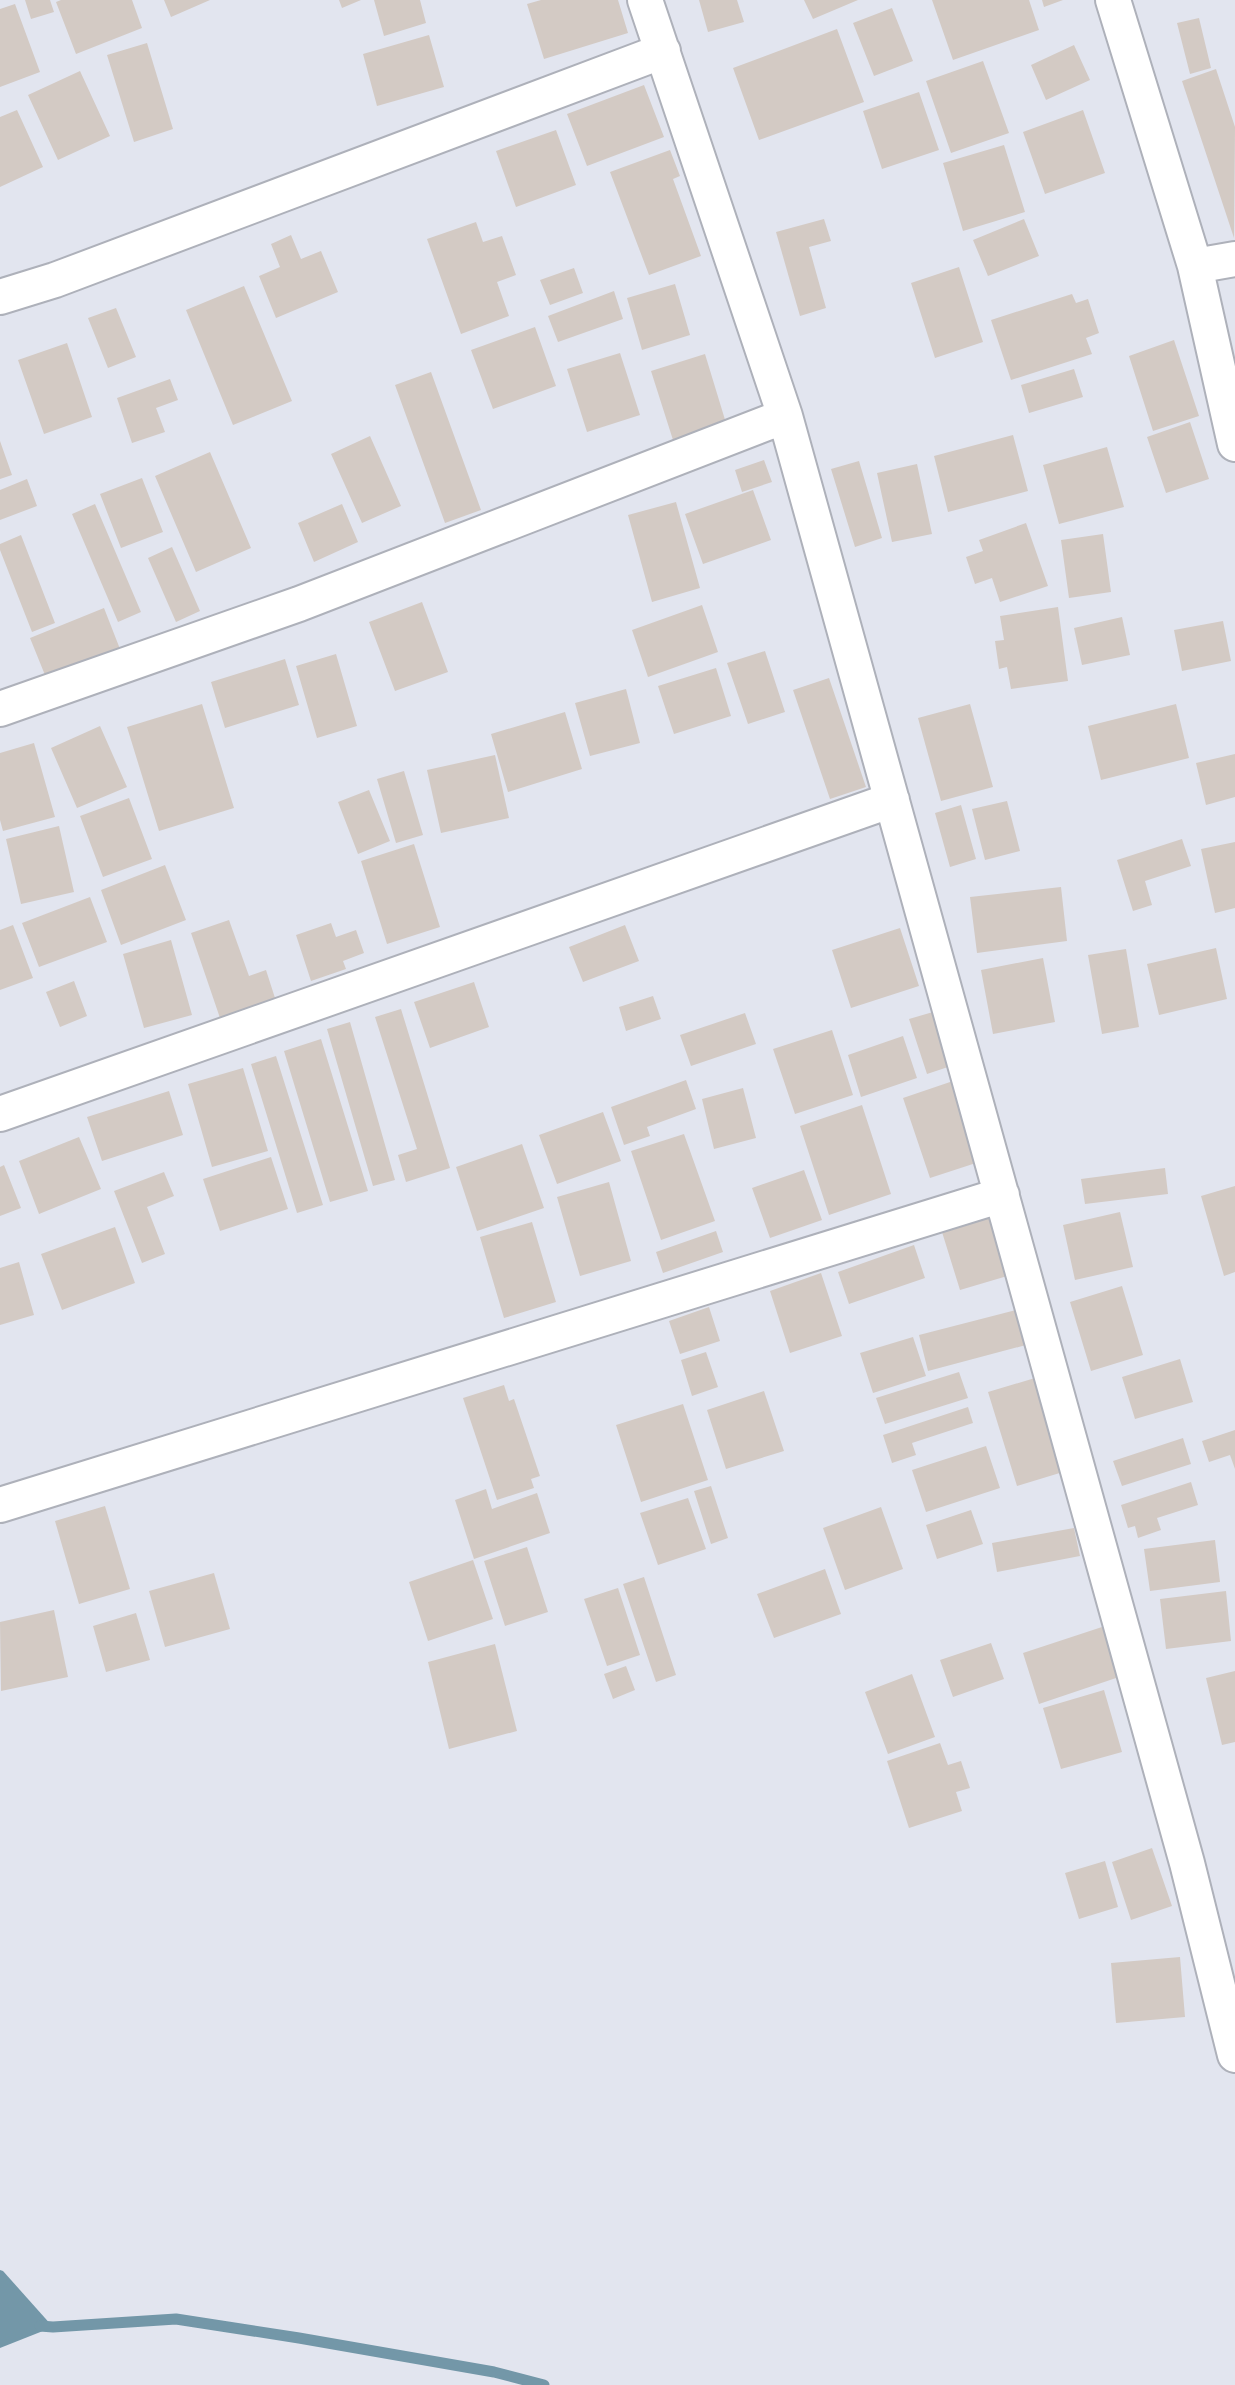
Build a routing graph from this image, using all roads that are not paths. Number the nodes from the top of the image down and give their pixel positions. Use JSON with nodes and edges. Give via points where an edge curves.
{"nodes":[{"id":1,"x":645,"y":0,"type":"edge"},
{"id":2,"x":1113,"y":0,"type":"edge"},
{"id":3,"x":663,"y":51,"type":"junction"},
{"id":4,"x":1235,"y":259,"type":"edge"},
{"id":5,"x":1195,"y":266,"type":"junction"},
{"id":6,"x":0,"y":297,"type":"edge"},
{"id":7,"x":785,"y":416,"type":"junction"},
{"id":8,"x":1235,"y":444,"type":"edge"},
{"id":9,"x":0,"y":709,"type":"edge"},
{"id":10,"x":892,"y":800,"type":"junction"},
{"id":11,"x":0,"y":1114,"type":"edge"},
{"id":12,"x":1002,"y":1195,"type":"junction"},
{"id":13,"x":0,"y":1505,"type":"edge"},
{"id":14,"x":1235,"y":2055,"type":"edge"}],
"edges":[{"from":1,"to":3,"type":"street"},
{"from":2,"to":5,"type":"street"},
{"from":3,"to":6,"type":"street"},
{"from":3,"to":7,"type":"street"},
{"from":4,"to":5,"type":"street"},
{"from":5,"to":8,"type":"street"},
{"from":7,"to":9,"type":"street","via":[[299,604]]},
{"from":7,"to":10,"type":"street"},
{"from":10,"to":11,"type":"street"},
{"from":10,"to":12,"type":"street"},
{"from":12,"to":13,"type":"street"},
{"from":12,"to":14,"type":"street"}]}
